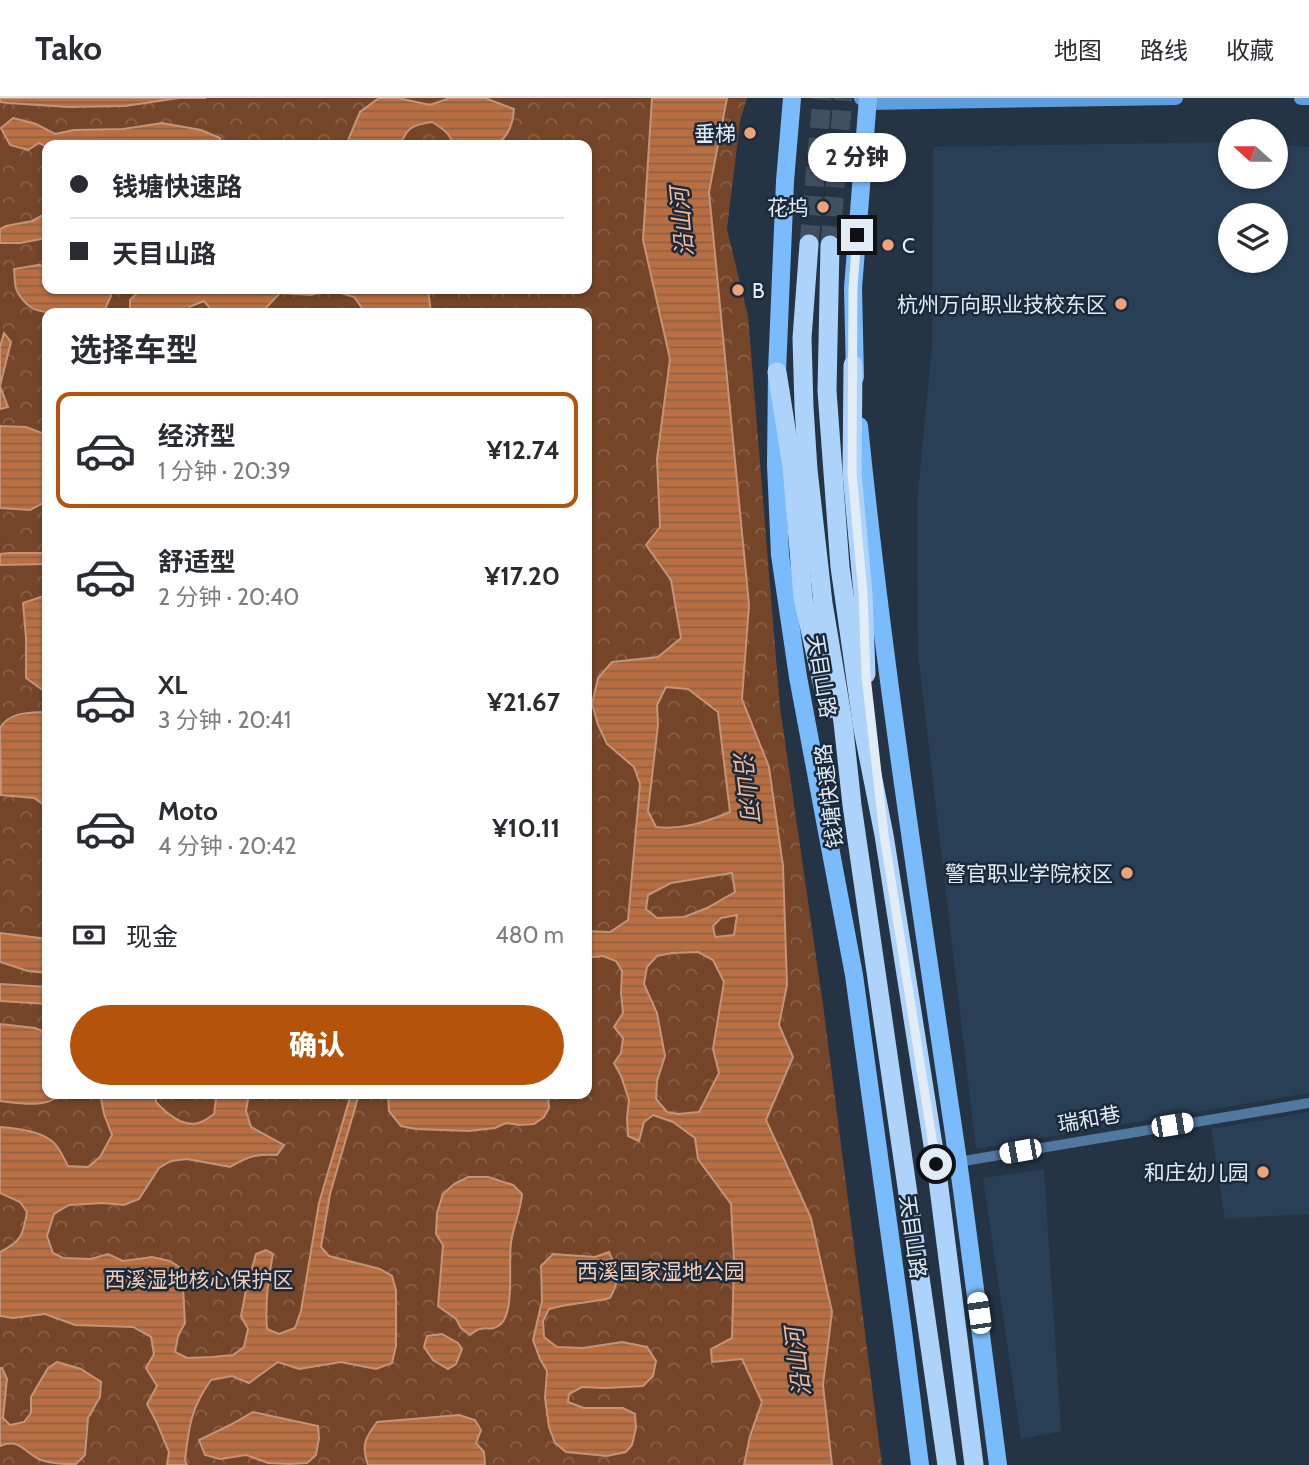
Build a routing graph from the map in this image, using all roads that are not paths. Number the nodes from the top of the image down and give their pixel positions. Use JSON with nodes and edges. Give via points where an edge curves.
{"nodes":[{"id":1,"x":792,"y":98,"type":"edge"},
{"id":2,"x":1176,"y":98,"type":"edge"},
{"id":3,"x":1301,"y":98,"type":"edge"},
{"id":4,"x":1309,"y":98,"type":"edge"},
{"id":5,"x":866,"y":100,"type":"edge"},
{"id":6,"x":810,"y":244,"type":"tunnel mouth"},
{"id":7,"x":830,"y":245,"type":"tunnel mouth"},
{"id":8,"x":853,"y":365,"type":"junction"},
{"id":9,"x":777,"y":372,"type":"junction"},
{"id":10,"x":852,"y":805,"type":"junction"},
{"id":11,"x":884,"y":835,"type":"junction"},
{"id":12,"x":1309,"y":1103,"type":"edge"},
{"id":13,"x":958,"y":1162,"type":"junction"},
{"id":14,"x":920,"y":1465,"type":"edge"},
{"id":15,"x":947,"y":1465,"type":"edge"},
{"id":16,"x":974,"y":1465,"type":"edge"},
{"id":17,"x":998,"y":1465,"type":"edge"}],
"edges":[{"from":1,"to":9,"type":"main road","name":"天目山路"},
{"from":2,"to":5,"type":"street"},
{"from":3,"to":4,"type":"street"},
{"from":5,"to":8,"type":"main road","via":[[853,288]]},
{"from":6,"to":10,"type":"highway","name":"钱塘快速路","via":[[802,338],[808,470]]},
{"from":7,"to":11,"type":"highway","name":"钱塘快速路","via":[[827,391],[840,567],[863,729]]},
{"from":8,"to":11,"type":"highway","via":[[852,473],[866,676]]},
{"from":8,"to":13,"type":"main road","via":[[914,860]]},
{"from":9,"to":10,"type":"highway","via":[[792,467],[803,598]]},
{"from":9,"to":14,"type":"main road","name":"天目山路","via":[[780,555],[854,975]]},
{"from":10,"to":15,"type":"highway","name":"钱塘快速路"},
{"from":11,"to":16,"type":"highway","name":"钱塘快速路","via":[[936,1164]]},
{"from":12,"to":13,"type":"street","name":"瑞和巷"},
{"from":13,"to":17,"type":"main road"}]}
